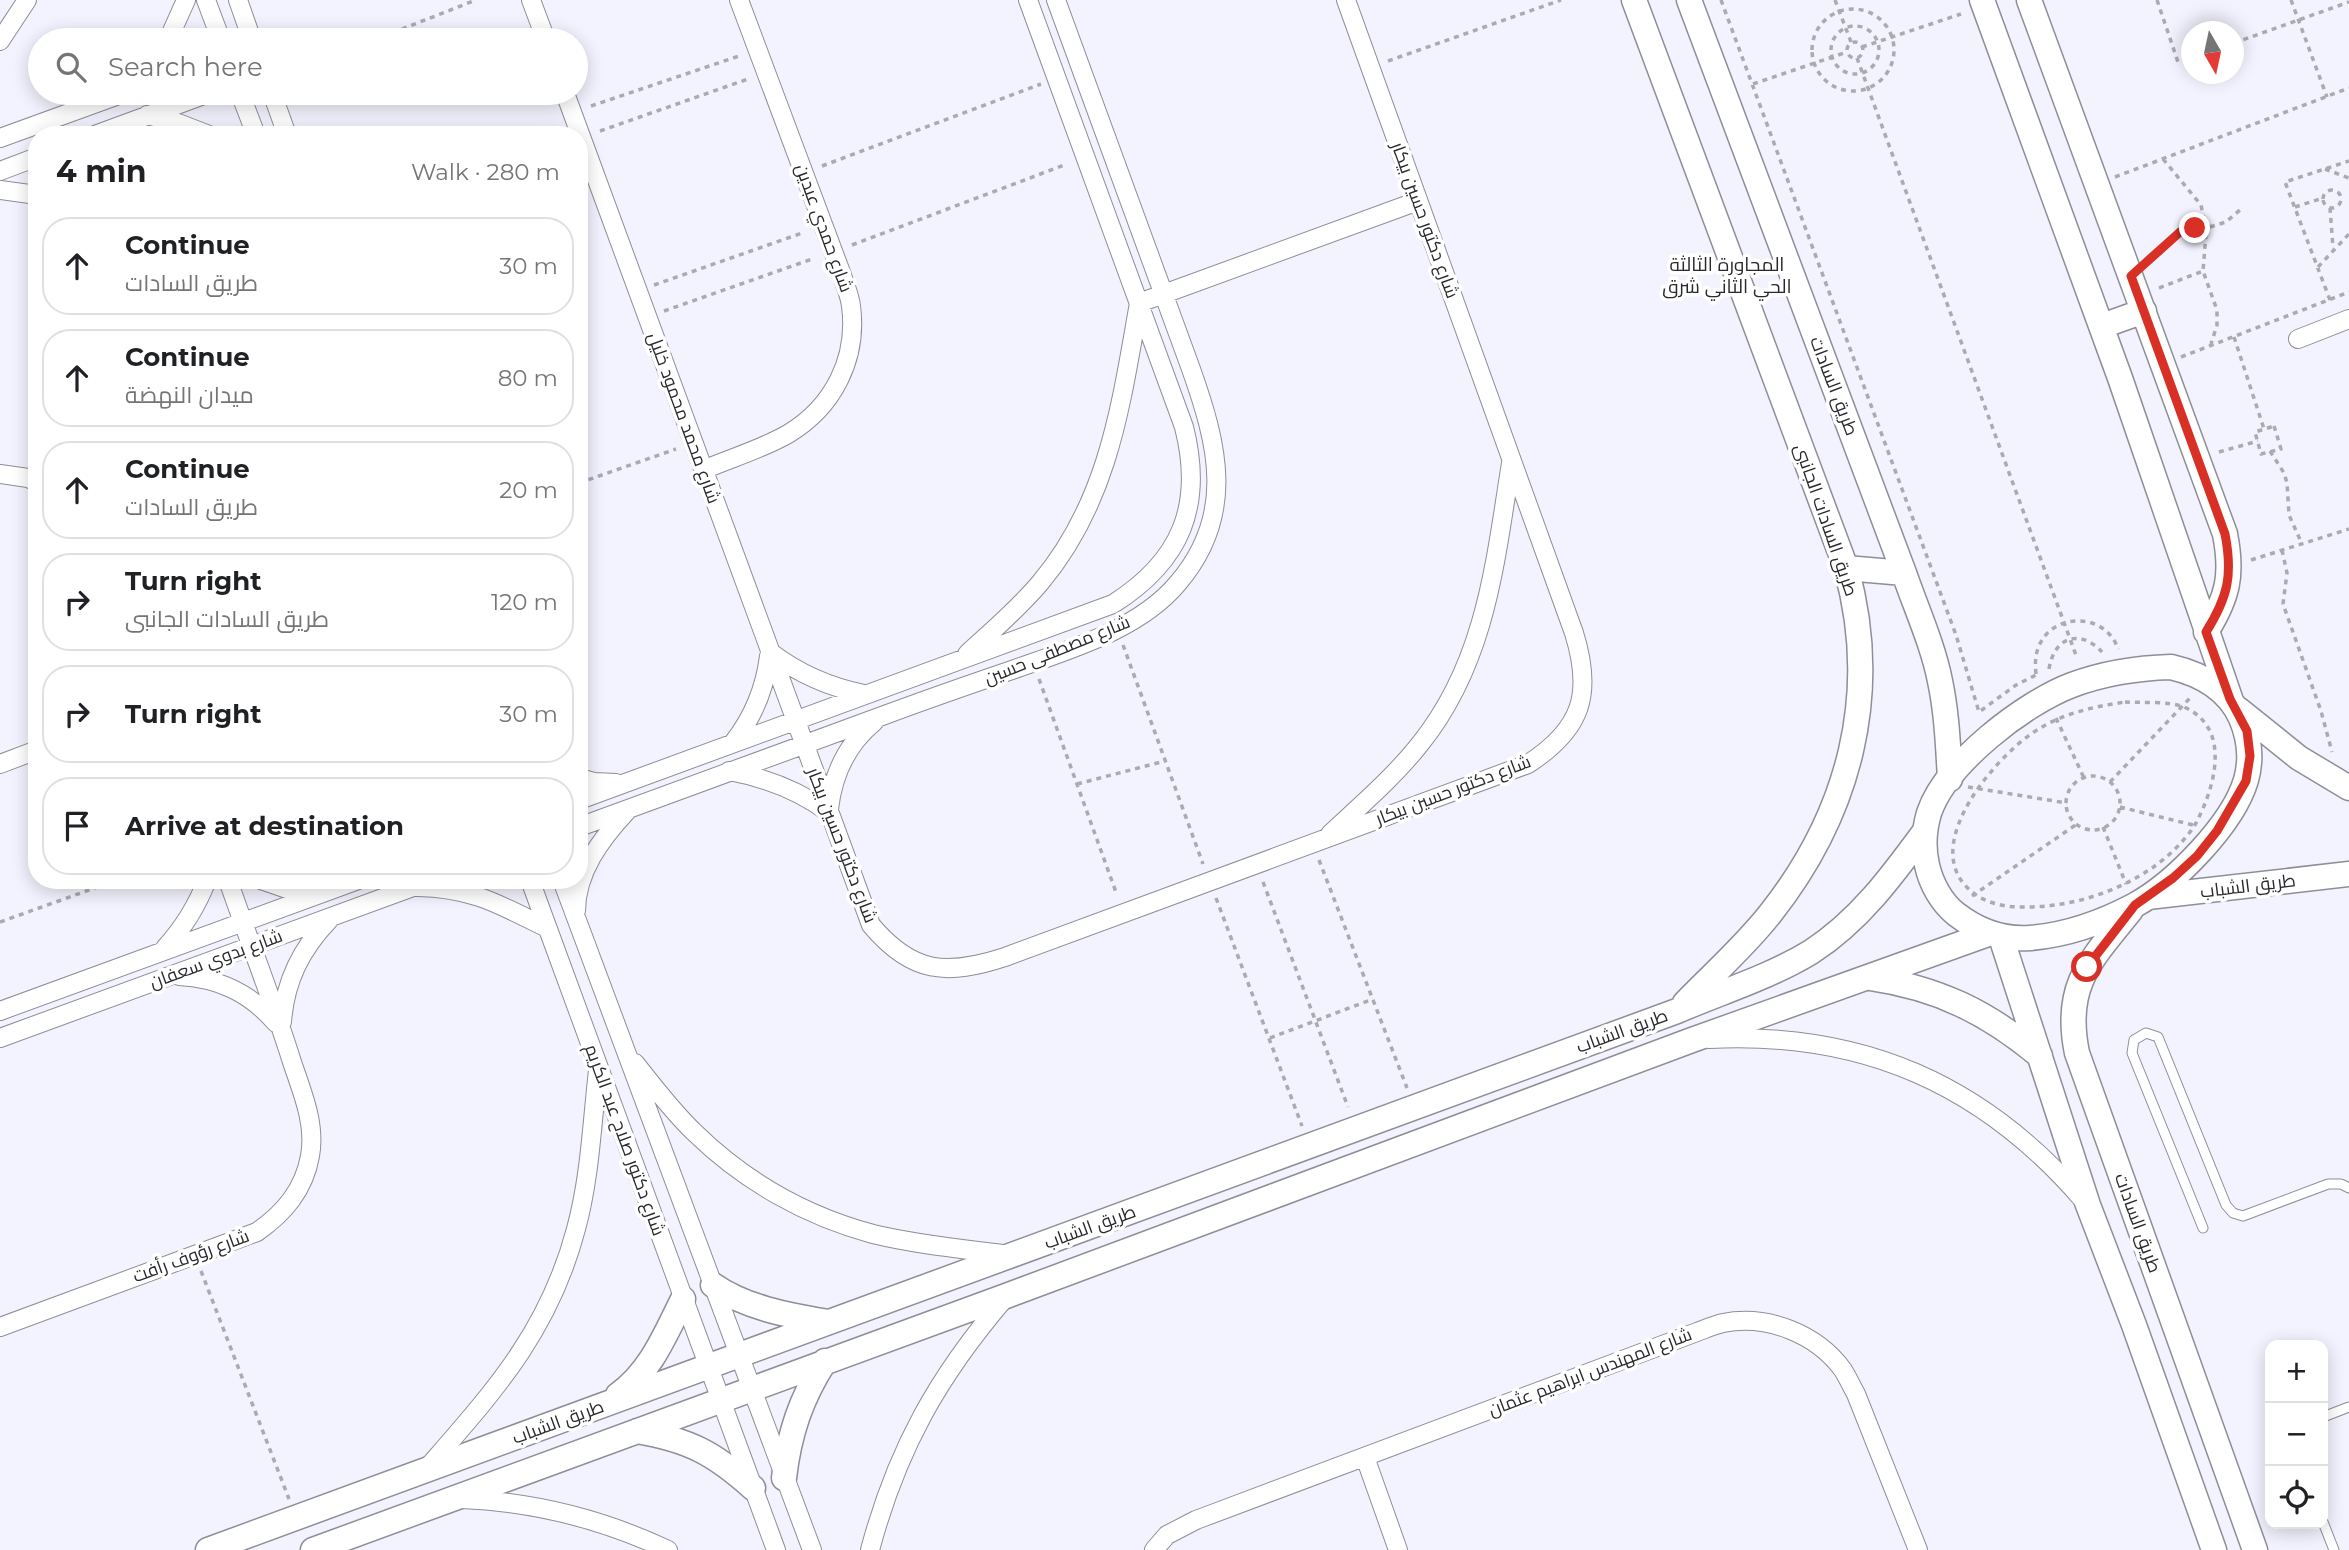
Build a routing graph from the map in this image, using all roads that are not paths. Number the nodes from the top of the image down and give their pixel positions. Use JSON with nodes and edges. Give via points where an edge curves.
{"nodes":[{"id":1,"x":27,"y":0,"type":"edge"},
{"id":2,"x":186,"y":0,"type":"edge"},
{"id":3,"x":206,"y":0,"type":"edge"},
{"id":4,"x":238,"y":0,"type":"edge"},
{"id":5,"x":531,"y":0,"type":"edge"},
{"id":6,"x":739,"y":0,"type":"edge"},
{"id":7,"x":1028,"y":0,"type":"edge"},
{"id":8,"x":1056,"y":0,"type":"edge"},
{"id":9,"x":1346,"y":0,"type":"edge"},
{"id":10,"x":1634,"y":0,"type":"edge"},
{"id":11,"x":1689,"y":0,"type":"edge"},
{"id":12,"x":2029,"y":0,"type":"edge"},
{"id":13,"x":1970,"y":4,"type":"edge"},
{"id":14,"x":173,"y":28,"type":"edge"},
{"id":15,"x":216,"y":28,"type":"edge"},
{"id":16,"x":248,"y":28,"type":"edge"},
{"id":17,"x":542,"y":28,"type":"edge"},
{"id":18,"x":0,"y":41,"type":"edge"},
{"id":19,"x":91,"y":105,"type":"edge"},
{"id":20,"x":175,"y":105,"type":"edge"},
{"id":21,"x":245,"y":105,"type":"edge"},
{"id":22,"x":276,"y":105,"type":"edge"},
{"id":23,"x":569,"y":105,"type":"edge"},
{"id":24,"x":147,"y":115,"type":"junction"},
{"id":25,"x":33,"y":126,"type":"edge"},
{"id":26,"x":118,"y":126,"type":"edge"},
{"id":27,"x":186,"y":126,"type":"edge"},
{"id":28,"x":253,"y":126,"type":"edge"},
{"id":29,"x":284,"y":126,"type":"edge"},
{"id":30,"x":577,"y":126,"type":"edge"},
{"id":31,"x":28,"y":128,"type":"edge"},
{"id":32,"x":0,"y":138,"type":"edge"},
{"id":33,"x":588,"y":156,"type":"edge"},
{"id":34,"x":28,"y":160,"type":"edge"},
{"id":35,"x":0,"y":171,"type":"edge"},
{"id":36,"x":0,"y":190,"type":"edge"},
{"id":37,"x":28,"y":194,"type":"edge"},
{"id":38,"x":1418,"y":201,"type":"junction"},
{"id":39,"x":1164,"y":294,"type":"junction"},
{"id":40,"x":2138,"y":295,"type":"junction"},
{"id":41,"x":1139,"y":303,"type":"junction"},
{"id":42,"x":2349,"y":319,"type":"edge"},
{"id":43,"x":2102,"y":327,"type":"junction"},
{"id":44,"x":2298,"y":339,"type":"dead end"},
{"id":45,"x":1511,"y":460,"type":"junction"},
{"id":46,"x":703,"y":470,"type":"junction"},
{"id":47,"x":0,"y":474,"type":"edge"},
{"id":48,"x":28,"y":478,"type":"edge"},
{"id":49,"x":1846,"y":568,"type":"junction"},
{"id":50,"x":1904,"y":573,"type":"junction"},
{"id":51,"x":2206,"y":632,"type":"junction"},
{"id":52,"x":770,"y":652,"type":"junction"},
{"id":53,"x":959,"y":660,"type":"junction"},
{"id":54,"x":865,"y":694,"type":"junction"},
{"id":55,"x":2233,"y":703,"type":"junction"},
{"id":56,"x":881,"y":716,"type":"junction"},
{"id":57,"x":795,"y":721,"type":"junction"},
{"id":58,"x":733,"y":743,"type":"junction"},
{"id":59,"x":804,"y":744,"type":"junction"},
{"id":60,"x":28,"y":753,"type":"edge"},
{"id":61,"x":0,"y":764,"type":"edge"},
{"id":62,"x":729,"y":771,"type":"junction"},
{"id":63,"x":588,"y":780,"type":"edge"},
{"id":64,"x":1948,"y":781,"type":"junction"},
{"id":65,"x":623,"y":783,"type":"junction"},
{"id":66,"x":2345,"y":786,"type":"edge"},
{"id":67,"x":588,"y":797,"type":"edge"},
{"id":68,"x":631,"y":807,"type":"junction"},
{"id":69,"x":829,"y":813,"type":"junction"},
{"id":70,"x":588,"y":824,"type":"edge"},
{"id":71,"x":1925,"y":831,"type":"junction"},
{"id":72,"x":1319,"y":841,"type":"junction"},
{"id":73,"x":588,"y":865,"type":"edge"},
{"id":74,"x":2349,"y":874,"type":"edge"},
{"id":75,"x":203,"y":889,"type":"edge"},
{"id":76,"x":231,"y":889,"type":"edge"},
{"id":77,"x":287,"y":889,"type":"edge"},
{"id":78,"x":334,"y":889,"type":"edge"},
{"id":79,"x":407,"y":889,"type":"edge"},
{"id":80,"x":453,"y":889,"type":"edge"},
{"id":81,"x":533,"y":889,"type":"edge"},
{"id":82,"x":565,"y":889,"type":"edge"},
{"id":83,"x":578,"y":889,"type":"edge"},
{"id":84,"x":323,"y":893,"type":"junction"},
{"id":85,"x":2141,"y":901,"type":"junction"},
{"id":86,"x":332,"y":917,"type":"junction"},
{"id":87,"x":576,"y":918,"type":"junction"},
{"id":88,"x":242,"y":922,"type":"junction"},
{"id":89,"x":547,"y":928,"type":"junction"},
{"id":90,"x":1995,"y":935,"type":"junction"},
{"id":91,"x":251,"y":946,"type":"junction"},
{"id":92,"x":163,"y":951,"type":"junction"},
{"id":93,"x":172,"y":975,"type":"junction"},
{"id":94,"x":1866,"y":977,"type":"junction"},
{"id":95,"x":0,"y":1011,"type":"edge"},
{"id":96,"x":1677,"y":1011,"type":"junction"},
{"id":97,"x":282,"y":1028,"type":"junction"},
{"id":98,"x":0,"y":1038,"type":"edge"},
{"id":99,"x":1692,"y":1040,"type":"junction"},
{"id":100,"x":625,"y":1050,"type":"junction"},
{"id":101,"x":2040,"y":1056,"type":"junction"},
{"id":102,"x":598,"y":1067,"type":"junction"},
{"id":103,"x":2349,"y":1188,"type":"edge"},
{"id":104,"x":2088,"y":1205,"type":"junction"},
{"id":105,"x":2203,"y":1227,"type":"dead end"},
{"id":106,"x":1014,"y":1255,"type":"junction"},
{"id":107,"x":713,"y":1285,"type":"junction"},
{"id":108,"x":1006,"y":1296,"type":"junction"},
{"id":109,"x":683,"y":1298,"type":"junction"},
{"id":110,"x":828,"y":1322,"type":"junction"},
{"id":111,"x":0,"y":1326,"type":"edge"},
{"id":112,"x":738,"y":1357,"type":"junction"},
{"id":113,"x":825,"y":1361,"type":"junction"},
{"id":114,"x":709,"y":1368,"type":"junction"},
{"id":115,"x":750,"y":1389,"type":"junction"},
{"id":116,"x":721,"y":1400,"type":"junction"},
{"id":117,"x":605,"y":1404,"type":"junction"},
{"id":118,"x":2349,"y":1407,"type":"edge"},
{"id":119,"x":2328,"y":1415,"type":"edge"},
{"id":120,"x":637,"y":1431,"type":"junction"},
{"id":121,"x":1364,"y":1457,"type":"junction"},
{"id":122,"x":425,"y":1470,"type":"junction"},
{"id":123,"x":785,"y":1478,"type":"junction"},
{"id":124,"x":753,"y":1488,"type":"junction"},
{"id":125,"x":2234,"y":1490,"type":"junction"},
{"id":126,"x":451,"y":1499,"type":"junction"},
{"id":127,"x":2197,"y":1503,"type":"junction"},
{"id":128,"x":2326,"y":1529,"type":"edge"},
{"id":129,"x":1916,"y":1549,"type":"edge"},
{"id":130,"x":208,"y":1550,"type":"edge"},
{"id":131,"x":313,"y":1550,"type":"edge"},
{"id":132,"x":668,"y":1550,"type":"edge"},
{"id":133,"x":776,"y":1550,"type":"edge"},
{"id":134,"x":812,"y":1550,"type":"edge"},
{"id":135,"x":870,"y":1550,"type":"edge"},
{"id":136,"x":1154,"y":1550,"type":"edge"},
{"id":137,"x":1398,"y":1550,"type":"edge"},
{"id":138,"x":2214,"y":1550,"type":"edge"},
{"id":139,"x":2255,"y":1550,"type":"edge"},
{"id":140,"x":2334,"y":1550,"type":"edge"}],
"edges":[{"from":1,"to":18,"type":"street"},
{"from":2,"to":14,"type":"street"},
{"from":3,"to":15,"type":"street"},
{"from":4,"to":16,"type":"street"},
{"from":5,"to":17,"type":"street"},
{"from":6,"to":46,"type":"street","name":"شارع حمدي عبدين","via":[[834,252],[851,304],[852,335],[846,365],[833,393],[813,416],[786,434]]},
{"from":7,"to":41,"type":"street","name":"شارع مصطفى حسين"},
{"from":8,"to":39,"type":"street","name":"شارع مصطفى حسين"},
{"from":9,"to":38,"type":"street","name":"شارع دكتور حسين بيكار"},
{"from":10,"to":49,"type":"main road","name":"طريق السادات الجانبى"},
{"from":11,"to":50,"type":"main road","name":"طريق السادات"},
{"from":12,"to":40,"type":"main road"},
{"from":13,"to":43,"type":"main road"},
{"from":19,"to":25,"type":"street"},
{"from":20,"to":24,"type":"street"},
{"from":21,"to":28,"type":"street"},
{"from":22,"to":29,"type":"street"},
{"from":23,"to":30,"type":"street","name":"شارع محمد محمود خليل"},
{"from":24,"to":26,"type":"street"},
{"from":24,"to":27,"type":"street"},
{"from":31,"to":32,"type":"street"},
{"from":33,"to":46,"type":"street","name":"شارع محمد محمود خليل"},
{"from":34,"to":35,"type":"street"},
{"from":36,"to":37,"type":"street"},
{"from":38,"to":39,"type":"street"},
{"from":38,"to":45,"type":"street","name":"شارع دكتور حسين بيكار"},
{"from":39,"to":41,"type":"street"},
{"from":39,"to":56,"type":"street","name":"شارع مصطفى حسين","via":[[1216,454],[1214,509],[1195,560],[1159,603],[1117,629]]},
{"from":40,"to":43,"type":"main road"},
{"from":40,"to":51,"type":"main road","via":[[2225,534],[2227,588]]},
{"from":41,"to":53,"type":"street","via":[[1116,430],[1087,510],[1042,581]]},
{"from":41,"to":53,"type":"street","name":"شارع مصطفى حسين","via":[[1191,452],[1190,504],[1176,540],[1154,573],[1113,604]]},
{"from":42,"to":44,"type":"street"},
{"from":43,"to":51,"type":"main road"},
{"from":45,"to":72,"type":"street","via":[[1487,605],[1462,677],[1421,743],[1396,772]]},
{"from":45,"to":72,"type":"street","name":"شارع دكتور حسين بيكار","via":[[1583,662],[1577,711],[1565,735],[1528,764]]},
{"from":46,"to":52,"type":"street","name":"شارع محمد محمود خليل"},
{"from":47,"to":48,"type":"street"},
{"from":49,"to":50,"type":"main road"},
{"from":49,"to":96,"type":"main road","name":"طريق السادات الجانبى","via":[[1855,602],[1861,670],[1854,738],[1835,803],[1805,864],[1769,915]]},
{"from":50,"to":64,"type":"main road","name":"طريق السادات","via":[[1940,678]]},
{"from":51,"to":55,"type":"main road"},
{"from":52,"to":54,"type":"street","via":[[824,684]]},
{"from":52,"to":57,"type":"street","name":"شارع محمد محمود خليل"},
{"from":52,"to":58,"type":"street","via":[[762,691],[746,727]]},
{"from":53,"to":54,"type":"street","name":"شارع مصطفى حسين"},
{"from":54,"to":57,"type":"street","name":"شارع مصطفى حسين"},
{"from":55,"to":64,"type":"main road","via":[[2193,672],[2171,667],[2110,674],[2072,685],[2052,708],[2004,723]]},
{"from":55,"to":66,"type":"main road","via":[[2299,758]]},
{"from":55,"to":85,"type":"main road","via":[[2247,731],[2246,781],[2206,828],[2181,871]]},
{"from":56,"to":59,"type":"street","name":"شارع مصطفى حسين"},
{"from":56,"to":69,"type":"street","via":[[863,730],[838,768]]},
{"from":57,"to":58,"type":"street","name":"شارع مصطفى حسين"},
{"from":57,"to":59,"type":"street","name":"شارع محمد محمود خليل"},
{"from":58,"to":65,"type":"street","name":"شارع مصطفى حسين"},
{"from":59,"to":62,"type":"street","name":"شارع مصطفى حسين"},
{"from":59,"to":69,"type":"street","name":"شارع دكتور حسين بيكار"},
{"from":60,"to":61,"type":"street"},
{"from":62,"to":68,"type":"street","name":"شارع مصطفى حسين"},
{"from":62,"to":69,"type":"street","via":[[772,781]]},
{"from":63,"to":65,"type":"street"},
{"from":64,"to":71,"type":"main road"},
{"from":65,"to":67,"type":"street","name":"شارع مصطفى حسين"},
{"from":68,"to":70,"type":"street","name":"شارع مصطفى حسين"},
{"from":68,"to":73,"type":"street"},
{"from":69,"to":72,"type":"street","name":"شارع دكتور حسين بيكار","via":[[871,925],[907,958],[954,970],[978,966]]},
{"from":71,"to":90,"type":"main road","via":[[1924,852],[1938,893],[1969,924]]},
{"from":71,"to":96,"type":"main road","name":"طريق الشباب","via":[[1892,877],[1839,931],[1776,970]]},
{"from":74,"to":85,"type":"main road","name":"طريق الشباب"},
{"from":75,"to":92,"type":"street","via":[[183,929]]},
{"from":76,"to":88,"type":"street","name":"شارع رؤوف رأفت"},
{"from":77,"to":84,"type":"street"},
{"from":78,"to":84,"type":"street","name":"شارع بدوي سعفان"},
{"from":79,"to":86,"type":"street","name":"شارع بدوي سعفان"},
{"from":80,"to":89,"type":"street","via":[[495,901]]},
{"from":81,"to":89,"type":"street","name":"شارع دكتور صلاح عبد الكريم"},
{"from":82,"to":87,"type":"street","name":"شارع دكتور صلاح عبد الكريم"},
{"from":83,"to":87,"type":"street"},
{"from":84,"to":88,"type":"street","name":"شارع بدوي سعفان"},
{"from":85,"to":90,"type":"main road","via":[[2066,932],[2029,938]]},
{"from":85,"to":125,"type":"main road","name":"طريق السادات","via":[[2078,983],[2072,1030]]},
{"from":86,"to":91,"type":"street","name":"شارع بدوي سعفان"},
{"from":86,"to":97,"type":"street","via":[[307,945],[289,979]]},
{"from":87,"to":100,"type":"street","name":"شارع دكتور صلاح عبد الكريم"},
{"from":88,"to":91,"type":"street","name":"شارع رؤوف رأفت"},
{"from":88,"to":92,"type":"street","name":"شارع بدوي سعفان"},
{"from":89,"to":102,"type":"street","name":"شارع دكتور صلاح عبد الكريم"},
{"from":90,"to":94,"type":"main road","name":"طريق الشباب"},
{"from":90,"to":101,"type":"main road"},
{"from":91,"to":93,"type":"street","name":"شارع بدوي سعفان"},
{"from":91,"to":97,"type":"street","name":"شارع رؤوف رأفت"},
{"from":92,"to":95,"type":"street","name":"شارع بدوي سعفان"},
{"from":93,"to":97,"type":"street","via":[[222,983],[255,1002]]},
{"from":93,"to":98,"type":"street","name":"شارع بدوي سعفان"},
{"from":94,"to":99,"type":"main road","name":"طريق الشباب"},
{"from":94,"to":101,"type":"main road","via":[[1959,1002],[2006,1029]]},
{"from":96,"to":106,"type":"main road","name":"طريق الشباب"},
{"from":97,"to":111,"type":"street","name":"شارع رؤوف رأفت","via":[[312,1130],[305,1178],[277,1218],[257,1232]]},
{"from":99,"to":104,"type":"street","via":[[1792,1040],[1841,1048],[1935,1081],[2018,1134]]},
{"from":99,"to":108,"type":"main road","name":"طريق الشباب"},
{"from":100,"to":106,"type":"street","via":[[692,1131],[776,1195],[874,1234]]},
{"from":100,"to":107,"type":"street","name":"شارع دكتور صلاح عبد الكريم"},
{"from":101,"to":104,"type":"main road"},
{"from":102,"to":109,"type":"street","name":"شارع دكتور صلاح عبد الكريم"},
{"from":102,"to":122,"type":"street","via":[[577,1228],[548,1306],[505,1377]]},
{"from":103,"to":105,"type":"lane","via":[[2328,1184],[2243,1216],[2233,1213],[2158,1037],[2146,1033],[2134,1040],[2133,1053]]},
{"from":104,"to":127,"type":"main road"},
{"from":106,"to":110,"type":"main road","name":"طريق الشباب"},
{"from":107,"to":110,"type":"main road","via":[[754,1305]]},
{"from":107,"to":112,"type":"street","name":"شارع دكتور صلاح عبد الكريم"},
{"from":108,"to":113,"type":"main road","name":"طريق الشباب"},
{"from":108,"to":135,"type":"street","via":[[973,1335],[918,1420],[897,1466]]},
{"from":109,"to":114,"type":"street","name":"شارع دكتور صلاح عبد الكريم"},
{"from":109,"to":117,"type":"main road","via":[[645,1370]]},
{"from":110,"to":112,"type":"main road","name":"طريق الشباب"},
{"from":112,"to":114,"type":"main road","name":"طريق الشباب"},
{"from":112,"to":115,"type":"street","name":"شارع دكتور صلاح عبد الكريم"},
{"from":113,"to":115,"type":"main road","name":"طريق الشباب"},
{"from":113,"to":123,"type":"main road","via":[[800,1405]]},
{"from":114,"to":116,"type":"street","name":"شارع دكتور صلاح عبد الكريم"},
{"from":114,"to":117,"type":"main road","name":"طريق الشباب"},
{"from":115,"to":116,"type":"main road","name":"طريق الشباب"},
{"from":115,"to":123,"type":"street","name":"شارع دكتور صلاح عبد الكريم"},
{"from":116,"to":120,"type":"main road","name":"طريق الشباب"},
{"from":116,"to":124,"type":"street","name":"شارع دكتور صلاح عبد الكريم"},
{"from":117,"to":122,"type":"main road","name":"طريق الشباب"},
{"from":118,"to":119,"type":"lane"},
{"from":120,"to":124,"type":"main road","via":[[700,1448]]},
{"from":120,"to":126,"type":"main road","name":"طريق الشباب"},
{"from":121,"to":129,"type":"street","name":"شارع المهندس ابراهيم عثمان","via":[[1723,1323],[1777,1325],[1825,1350],[1843,1371]]},
{"from":121,"to":136,"type":"street","name":"شارع المهندس ابراهيم عثمان","via":[[1196,1520],[1167,1535]]},
{"from":121,"to":137,"type":"street"},
{"from":122,"to":130,"type":"main road","name":"طريق الشباب"},
{"from":123,"to":134,"type":"street","name":"شارع دكتور صلاح عبد الكريم"},
{"from":124,"to":133,"type":"street","name":"شارع دكتور صلاح عبد الكريم"},
{"from":125,"to":127,"type":"main road"},
{"from":125,"to":139,"type":"main road","name":"طريق السادات"},
{"from":126,"to":131,"type":"main road","name":"طريق الشباب"},
{"from":126,"to":132,"type":"street","via":[[546,1507],[591,1519]]},
{"from":127,"to":138,"type":"main road"},
{"from":128,"to":140,"type":"lane"}]}
